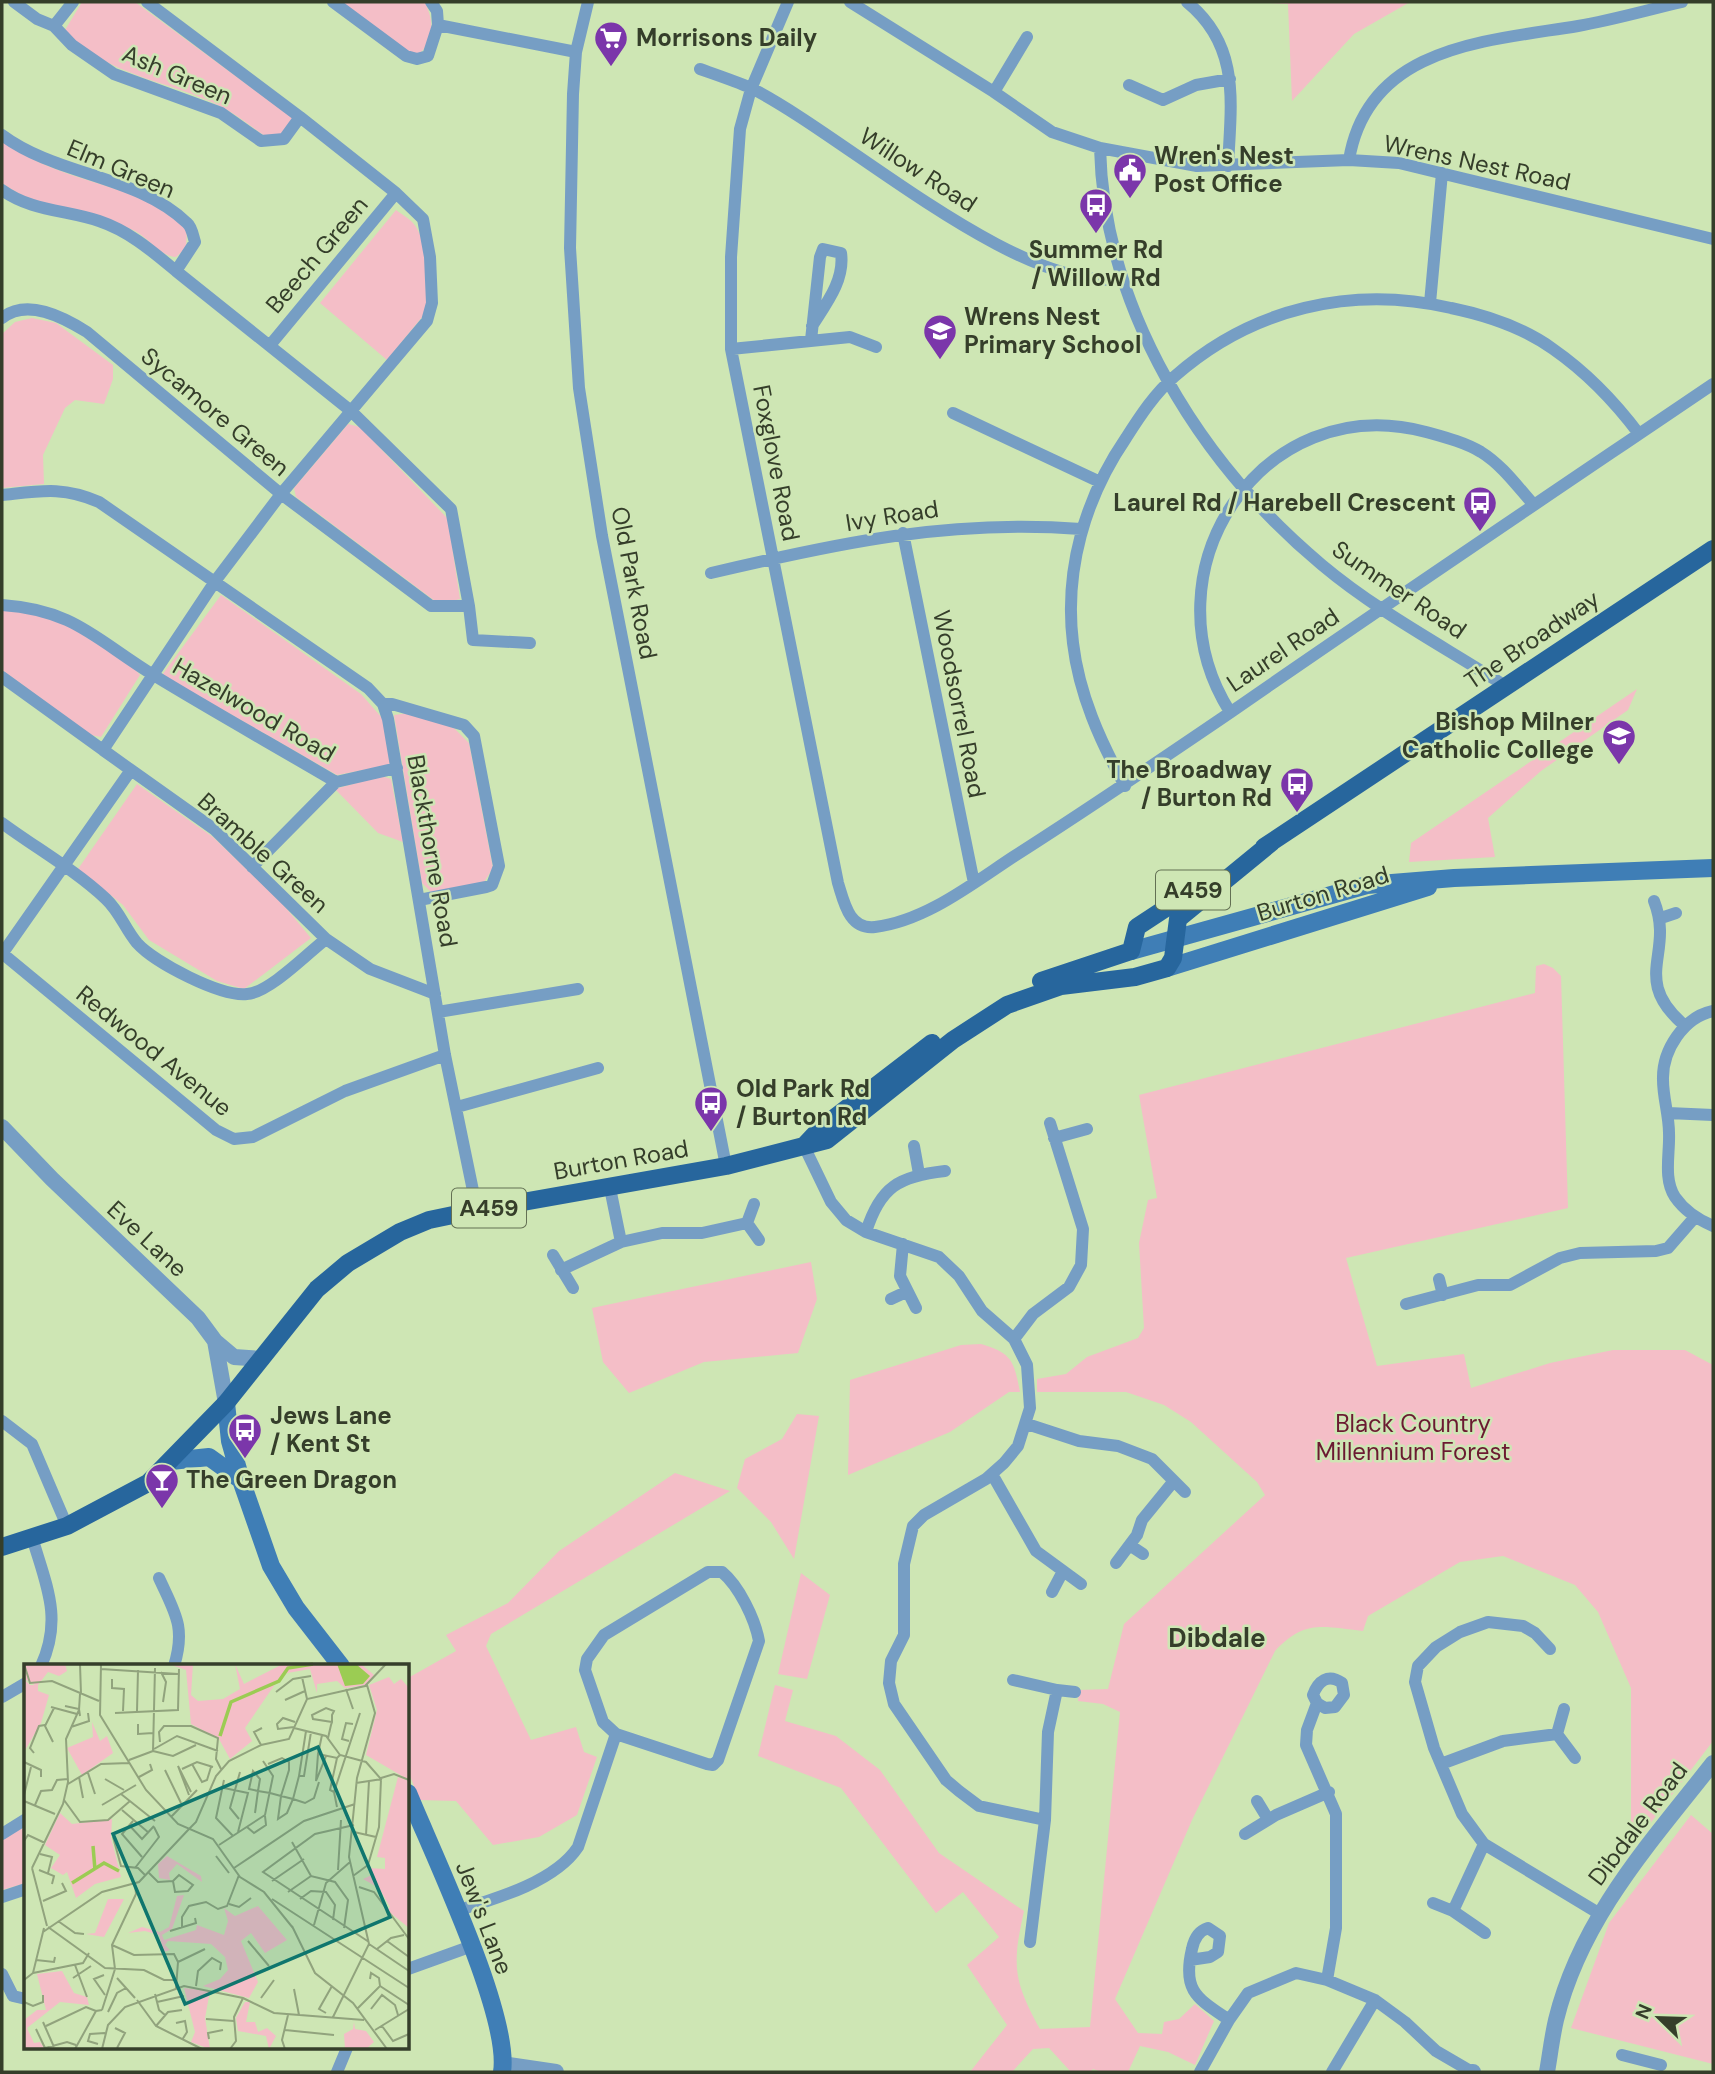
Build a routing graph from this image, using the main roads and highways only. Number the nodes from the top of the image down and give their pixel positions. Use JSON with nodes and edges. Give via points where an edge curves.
{"nodes":[{"id":1,"x":1713,"y":549,"type":"edge"},
{"id":2,"x":1272,"y":842,"type":"junction"},
{"id":3,"x":1713,"y":868,"type":"edge"},
{"id":4,"x":1454,"y":878,"type":"junction"},
{"id":5,"x":1209,"y":930,"type":"junction"},
{"id":6,"x":1284,"y":933,"type":"junction"},
{"id":7,"x":1174,"y":940,"type":"junction"},
{"id":8,"x":1131,"y":951,"type":"junction"},
{"id":9,"x":1159,"y":969,"type":"junction"},
{"id":10,"x":804,"y":1146,"type":"junction"},
{"id":11,"x":226,"y":1403,"type":"junction"},
{"id":12,"x":171,"y":1461,"type":"junction"},
{"id":13,"x":241,"y":1480,"type":"junction"},
{"id":14,"x":2,"y":1547,"type":"edge"},
{"id":15,"x":339,"y":1664,"type":"edge"},
{"id":16,"x":410,"y":1798,"type":"edge"},
{"id":17,"x":503,"y":2068,"type":"edge"}],
"edges":[{"from":1,"to":2,"type":"main road","name":"The Broadway","number":"A459"},
{"from":2,"to":7,"type":"main road","name":"The Broadway","number":"A459","via":[[1188,908],[1178,919]]},
{"from":2,"to":8,"type":"main road","name":"The Broadway","number":"A459","via":[[1152,915],[1137,928]]},
{"from":3,"to":4,"type":"main road","name":"Burton Road"},
{"from":4,"to":5,"type":"main road","name":"Burton Road","via":[[1367,885]]},
{"from":4,"to":6,"type":"main road","name":"Burton Road"},
{"from":5,"to":6,"type":"main road","via":[[1229,931],[1275,919]]},
{"from":5,"to":7,"type":"main road","name":"Burton Road"},
{"from":6,"to":9,"type":"main road","name":"Burton Road"},
{"from":7,"to":8,"type":"main road","name":"Burton Road"},
{"from":7,"to":9,"type":"main road","name":"The Broadway","number":"A459","via":[[1173,958]]},
{"from":8,"to":9,"type":"main road"},
{"from":8,"to":10,"type":"main road","number":"A459","via":[[986,1006],[921,1049]]},
{"from":9,"to":10,"type":"main road","number":"A459","via":[[1135,977],[1061,986],[1007,1005],[953,1040],[827,1140]]},
{"from":10,"to":11,"type":"main road","name":"Burton Road","number":"A459","via":[[726,1166],[429,1220],[400,1232],[348,1263],[317,1289]]},
{"from":11,"to":12,"type":"main road","number":"A459"},
{"from":11,"to":13,"type":"main road"},
{"from":12,"to":13,"type":"main road","via":[[209,1457]]},
{"from":12,"to":14,"type":"main road","number":"A459","via":[[148,1483],[67,1526]]},
{"from":13,"to":15,"type":"main road","via":[[271,1566],[296,1608]]},
{"from":16,"to":17,"type":"main road","name":"Jew's Lane","via":[[472,1946],[499,2028]]}]}
